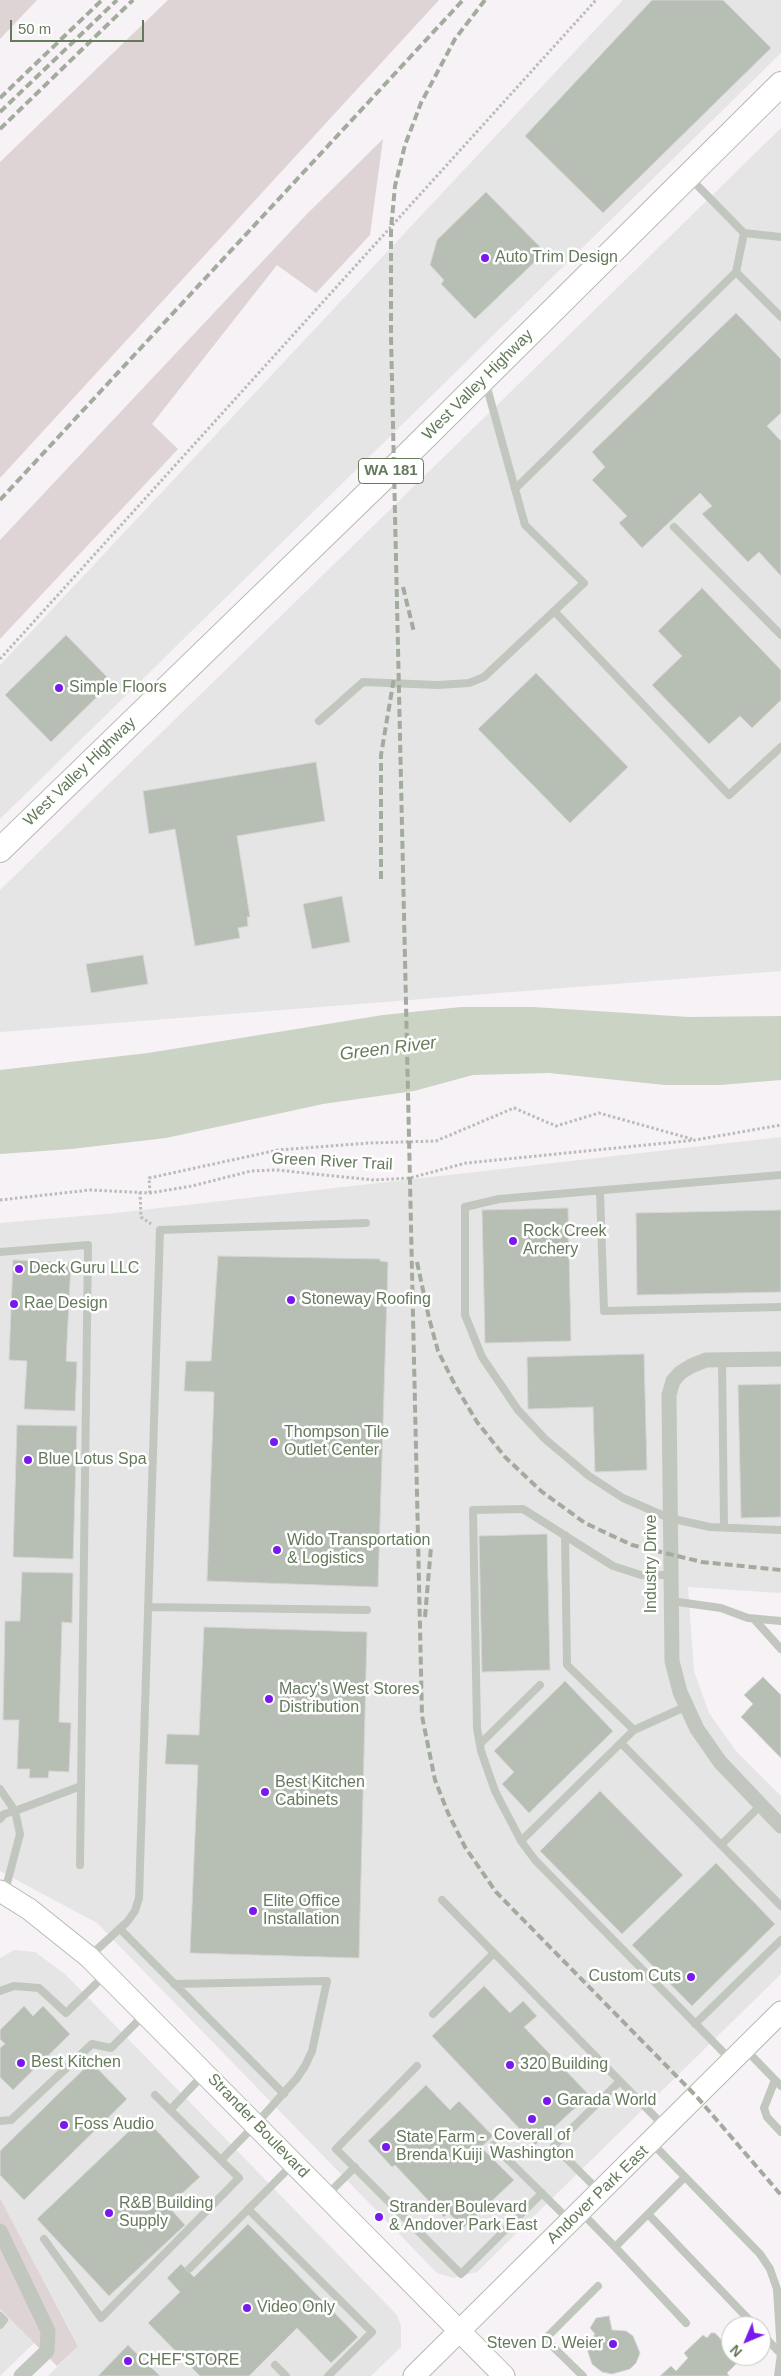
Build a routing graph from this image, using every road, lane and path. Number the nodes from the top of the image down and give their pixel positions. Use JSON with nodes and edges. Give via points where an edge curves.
{"nodes":[{"id":1,"x":596,"y":0,"type":"edge"},
{"id":2,"x":781,"y":84,"type":"edge"},
{"id":3,"x":688,"y":176,"type":"junction"},
{"id":4,"x":744,"y":233,"type":"junction"},
{"id":5,"x":781,"y":237,"type":"edge"},
{"id":6,"x":736,"y":272,"type":"junction"},
{"id":7,"x":781,"y":317,"type":"edge"},
{"id":8,"x":484,"y":378,"type":"junction"},
{"id":9,"x":515,"y":489,"type":"junction"},
{"id":10,"x":674,"y":527,"type":"dead end"},
{"id":11,"x":554,"y":612,"type":"junction"},
{"id":12,"x":781,"y":635,"type":"edge"},
{"id":13,"x":0,"y":659,"type":"edge"},
{"id":14,"x":319,"y":721,"type":"dead end"},
{"id":15,"x":781,"y":747,"type":"edge"},
{"id":16,"x":0,"y":850,"type":"edge"},
{"id":17,"x":781,"y":1125,"type":"edge"},
{"id":18,"x":695,"y":1140,"type":"junction"},
{"id":19,"x":781,"y":1175,"type":"edge"},
{"id":20,"x":600,"y":1191,"type":"junction"},
{"id":21,"x":140,"y":1192,"type":"junction"},
{"id":22,"x":150,"y":1193,"type":"junction"},
{"id":23,"x":0,"y":1200,"type":"edge"},
{"id":24,"x":366,"y":1223,"type":"dead end"},
{"id":25,"x":160,"y":1230,"type":"junction"},
{"id":26,"x":0,"y":1252,"type":"edge"},
{"id":27,"x":781,"y":1307,"type":"edge"},
{"id":28,"x":781,"y":1359,"type":"edge"},
{"id":29,"x":722,"y":1360,"type":"junction"},
{"id":30,"x":669,"y":1518,"type":"junction"},
{"id":31,"x":724,"y":1527,"type":"junction"},
{"id":32,"x":781,"y":1530,"type":"edge"},
{"id":33,"x":565,"y":1536,"type":"junction"},
{"id":34,"x":670,"y":1575,"type":"junction"},
{"id":35,"x":670,"y":1601,"type":"junction"},
{"id":36,"x":148,"y":1607,"type":"junction"},
{"id":37,"x":367,"y":1610,"type":"dead end"},
{"id":38,"x":754,"y":1619,"type":"junction"},
{"id":39,"x":781,"y":1621,"type":"edge"},
{"id":40,"x":781,"y":1649,"type":"edge"},
{"id":41,"x":540,"y":1685,"type":"dead end"},
{"id":42,"x":687,"y":1706,"type":"junction"},
{"id":43,"x":634,"y":1730,"type":"junction"},
{"id":44,"x":621,"y":1743,"type":"junction"},
{"id":45,"x":480,"y":1744,"type":"junction"},
{"id":46,"x":81,"y":1786,"type":"junction"},
{"id":47,"x":0,"y":1790,"type":"edge"},
{"id":48,"x":761,"y":1805,"type":"junction"},
{"id":49,"x":15,"y":1811,"type":"junction"},
{"id":50,"x":0,"y":1819,"type":"edge"},
{"id":51,"x":781,"y":1826,"type":"edge"},
{"id":52,"x":521,"y":1841,"type":"junction"},
{"id":53,"x":720,"y":1845,"type":"junction"},
{"id":54,"x":80,"y":1864,"type":"dead end"},
{"id":55,"x":1,"y":1895,"type":"edge"},
{"id":56,"x":442,"y":1900,"type":"dead end"},
{"id":57,"x":781,"y":1906,"type":"edge"},
{"id":58,"x":120,"y":1929,"type":"junction"},
{"id":59,"x":781,"y":1940,"type":"edge"},
{"id":60,"x":494,"y":1953,"type":"junction"},
{"id":61,"x":89,"y":1956,"type":"junction"},
{"id":62,"x":106,"y":1973,"type":"junction"},
{"id":63,"x":174,"y":1984,"type":"junction"},
{"id":64,"x":0,"y":1991,"type":"edge"},
{"id":65,"x":781,"y":2012,"type":"edge"},
{"id":66,"x":146,"y":2013,"type":"junction"},
{"id":67,"x":433,"y":2014,"type":"dead end"},
{"id":68,"x":695,"y":2024,"type":"junction"},
{"id":69,"x":738,"y":2055,"type":"junction"},
{"id":70,"x":417,"y":2066,"type":"dead end"},
{"id":71,"x":205,"y":2073,"type":"junction"},
{"id":72,"x":775,"y":2080,"type":"junction"},
{"id":73,"x":620,"y":2081,"type":"junction"},
{"id":74,"x":781,"y":2086,"type":"edge"},
{"id":75,"x":284,"y":2094,"type":"junction"},
{"id":76,"x":156,"y":2095,"type":"dead end"},
{"id":77,"x":170,"y":2110,"type":"junction"},
{"id":78,"x":0,"y":2121,"type":"edge"},
{"id":79,"x":256,"y":2124,"type":"junction"},
{"id":80,"x":781,"y":2132,"type":"edge"},
{"id":81,"x":659,"y":2135,"type":"junction"},
{"id":82,"x":493,"y":2145,"type":"dead end"},
{"id":83,"x":221,"y":2160,"type":"junction"},
{"id":84,"x":294,"y":2163,"type":"junction"},
{"id":85,"x":355,"y":2167,"type":"junction"},
{"id":86,"x":685,"y":2177,"type":"junction"},
{"id":87,"x":542,"y":2193,"type":"junction"},
{"id":88,"x":600,"y":2193,"type":"junction"},
{"id":89,"x":326,"y":2196,"type":"junction"},
{"id":90,"x":248,"y":2209,"type":"junction"},
{"id":91,"x":648,"y":2214,"type":"junction"},
{"id":92,"x":576,"y":2217,"type":"junction"},
{"id":93,"x":0,"y":2231,"type":"edge"},
{"id":94,"x":44,"y":2239,"type":"dead end"},
{"id":95,"x":4,"y":2246,"type":"edge"},
{"id":96,"x":615,"y":2247,"type":"junction"},
{"id":97,"x":189,"y":2269,"type":"dead end"},
{"id":98,"x":598,"y":2286,"type":"dead end"},
{"id":99,"x":0,"y":2316,"type":"edge"},
{"id":100,"x":745,"y":2316,"type":"edge"},
{"id":101,"x":686,"y":2323,"type":"dead end"},
{"id":102,"x":0,"y":2325,"type":"edge"},
{"id":103,"x":459,"y":2331,"type":"junction"},
{"id":104,"x":771,"y":2343,"type":"edge"},
{"id":105,"x":781,"y":2353,"type":"edge"},
{"id":106,"x":275,"y":2365,"type":"dead end"},
{"id":107,"x":21,"y":2376,"type":"edge"},
{"id":108,"x":286,"y":2376,"type":"edge"},
{"id":109,"x":328,"y":2376,"type":"edge"},
{"id":110,"x":414,"y":2376,"type":"edge"},
{"id":111,"x":504,"y":2376,"type":"edge"},
{"id":112,"x":584,"y":2376,"type":"edge"},
{"id":113,"x":778,"y":2376,"type":"edge"}],
"edges":[{"from":1,"to":13,"type":"path"},
{"from":2,"to":3,"type":"main road","name":"West Valley Highway","number":"WA 181"},
{"from":3,"to":4,"type":"lane"},
{"from":3,"to":8,"type":"main road","name":"West Valley Highway","number":"WA 181"},
{"from":4,"to":5,"type":"lane"},
{"from":4,"to":6,"type":"lane"},
{"from":6,"to":7,"type":"lane"},
{"from":6,"to":9,"type":"lane"},
{"from":8,"to":9,"type":"lane"},
{"from":8,"to":16,"type":"main road","name":"West Valley Highway","number":"WA 181"},
{"from":9,"to":11,"type":"lane","via":[[525,525],[584,583]]},
{"from":10,"to":12,"type":"lane"},
{"from":11,"to":14,"type":"lane","via":[[484,677],[469,683],[438,685],[363,682]]},
{"from":11,"to":15,"type":"lane","via":[[729,795]]},
{"from":17,"to":18,"type":"path","name":"Green River Trail"},
{"from":18,"to":22,"type":"path","name":"Green River Trail","via":[[466,1163],[410,1178],[374,1180],[276,1170],[251,1171]]},
{"from":18,"to":22,"type":"path","via":[[598,1113],[556,1126],[514,1108],[436,1142],[278,1150],[149,1178]]},
{"from":19,"to":20,"type":"lane"},
{"from":20,"to":27,"type":"lane","via":[[604,1311]]},
{"from":20,"to":30,"type":"lane","via":[[499,1199],[465,1207],[465,1316],[482,1357],[518,1410],[545,1439],[589,1476],[623,1498]]},
{"from":21,"to":22,"type":"path","name":"Green River Trail"},
{"from":21,"to":23,"type":"path","name":"Green River Trail","via":[[90,1190]]},
{"from":21,"to":25,"type":"path","via":[[142,1217]]},
{"from":24,"to":25,"type":"lane"},
{"from":25,"to":36,"type":"lane"},
{"from":26,"to":46,"type":"lane","via":[[88,1245]]},
{"from":28,"to":29,"type":"street","name":"Industry Drive"},
{"from":29,"to":30,"type":"street","name":"Industry Drive","via":[[706,1360],[691,1366],[673,1382],[669,1395]]},
{"from":29,"to":31,"type":"lane"},
{"from":30,"to":31,"type":"lane"},
{"from":30,"to":34,"type":"street","name":"Industry Drive"},
{"from":31,"to":32,"type":"lane"},
{"from":33,"to":34,"type":"lane","via":[[613,1566],[641,1576]]},
{"from":33,"to":43,"type":"lane","via":[[567,1665]]},
{"from":33,"to":45,"type":"lane","via":[[522,1509],[473,1510],[475,1702]]},
{"from":34,"to":35,"type":"street","name":"Industry Drive"},
{"from":35,"to":38,"type":"lane","via":[[721,1608]]},
{"from":35,"to":42,"type":"street","name":"Industry Drive","via":[[672,1661]]},
{"from":36,"to":37,"type":"lane"},
{"from":36,"to":58,"type":"lane","via":[[140,1898],[135,1911]]},
{"from":38,"to":39,"type":"lane"},
{"from":38,"to":40,"type":"lane"},
{"from":41,"to":45,"type":"lane"},
{"from":42,"to":43,"type":"lane"},
{"from":42,"to":48,"type":"street","name":"Industry Drive","via":[[697,1729],[720,1762]]},
{"from":43,"to":44,"type":"lane"},
{"from":44,"to":52,"type":"lane"},
{"from":44,"to":53,"type":"lane"},
{"from":45,"to":52,"type":"lane","via":[[495,1791]]},
{"from":46,"to":49,"type":"lane"},
{"from":46,"to":54,"type":"lane"},
{"from":47,"to":49,"type":"lane"},
{"from":48,"to":51,"type":"street","name":"Industry Drive"},
{"from":48,"to":53,"type":"lane"},
{"from":49,"to":50,"type":"lane","via":[[4,1814]]},
{"from":49,"to":55,"type":"lane","via":[[20,1834]]},
{"from":52,"to":68,"type":"lane","via":[[535,1860]]},
{"from":53,"to":57,"type":"lane"},
{"from":55,"to":61,"type":"main road","name":"Strander Boulevard","via":[[29,1909]]},
{"from":56,"to":60,"type":"lane"},
{"from":58,"to":61,"type":"lane"},
{"from":58,"to":63,"type":"lane"},
{"from":59,"to":68,"type":"lane"},
{"from":60,"to":67,"type":"lane"},
{"from":60,"to":73,"type":"lane"},
{"from":61,"to":62,"type":"main road","name":"Strander Boulevard"},
{"from":62,"to":64,"type":"lane","via":[[66,2013],[39,1988],[14,1986]]},
{"from":62,"to":66,"type":"main road","name":"Strander Boulevard"},
{"from":63,"to":75,"type":"lane"},
{"from":63,"to":75,"type":"lane","via":[[327,1981],[312,2051]]},
{"from":65,"to":69,"type":"main road","name":"Andover Park East"},
{"from":66,"to":71,"type":"main road","name":"Strander Boulevard"},
{"from":66,"to":78,"type":"lane","via":[[111,2048],[92,2044],[11,2120]]},
{"from":68,"to":69,"type":"lane"},
{"from":69,"to":72,"type":"lane"},
{"from":69,"to":81,"type":"main road","name":"Andover Park East"},
{"from":70,"to":85,"type":"lane","via":[[336,2149]]},
{"from":71,"to":77,"type":"lane"},
{"from":71,"to":79,"type":"main road","name":"Strander Boulevard"},
{"from":72,"to":74,"type":"lane"},
{"from":72,"to":80,"type":"lane","via":[[764,2108],[767,2117]]},
{"from":73,"to":81,"type":"lane"},
{"from":73,"to":88,"type":"lane","via":[[554,2146]]},
{"from":75,"to":79,"type":"lane"},
{"from":76,"to":77,"type":"lane"},
{"from":77,"to":83,"type":"lane"},
{"from":79,"to":83,"type":"lane"},
{"from":79,"to":84,"type":"main road","name":"Strander Boulevard"},
{"from":81,"to":86,"type":"lane"},
{"from":81,"to":88,"type":"main road","name":"Andover Park East"},
{"from":82,"to":87,"type":"lane"},
{"from":83,"to":94,"type":"lane","via":[[239,2178],[101,2318]]},
{"from":84,"to":89,"type":"main road","name":"Strander Boulevard"},
{"from":84,"to":90,"type":"lane"},
{"from":85,"to":87,"type":"lane","via":[[461,2274]]},
{"from":85,"to":89,"type":"lane"},
{"from":86,"to":91,"type":"lane"},
{"from":86,"to":105,"type":"lane","via":[[760,2254],[770,2269],[777,2289]]},
{"from":87,"to":92,"type":"lane"},
{"from":88,"to":92,"type":"main road","name":"Andover Park East"},
{"from":89,"to":103,"type":"main road","name":"Strander Boulevard"},
{"from":90,"to":97,"type":"lane"},
{"from":90,"to":109,"type":"lane","via":[[372,2332]]},
{"from":91,"to":96,"type":"lane"},
{"from":91,"to":100,"type":"lane"},
{"from":92,"to":96,"type":"lane"},
{"from":92,"to":103,"type":"main road","name":"Andover Park East"},
{"from":93,"to":95,"type":"street"},
{"from":95,"to":107,"type":"street","via":[[48,2331],[47,2351]]},
{"from":96,"to":101,"type":"lane"},
{"from":98,"to":112,"type":"lane","via":[[545,2339]]},
{"from":99,"to":102,"type":"lane","via":[[4,2320]]},
{"from":103,"to":110,"type":"main road","name":"Andover Park East"},
{"from":103,"to":111,"type":"main road","name":"Strander Boulevard"},
{"from":104,"to":105,"type":"lane"},
{"from":105,"to":113,"type":"lane"},
{"from":106,"to":108,"type":"lane"}]}
